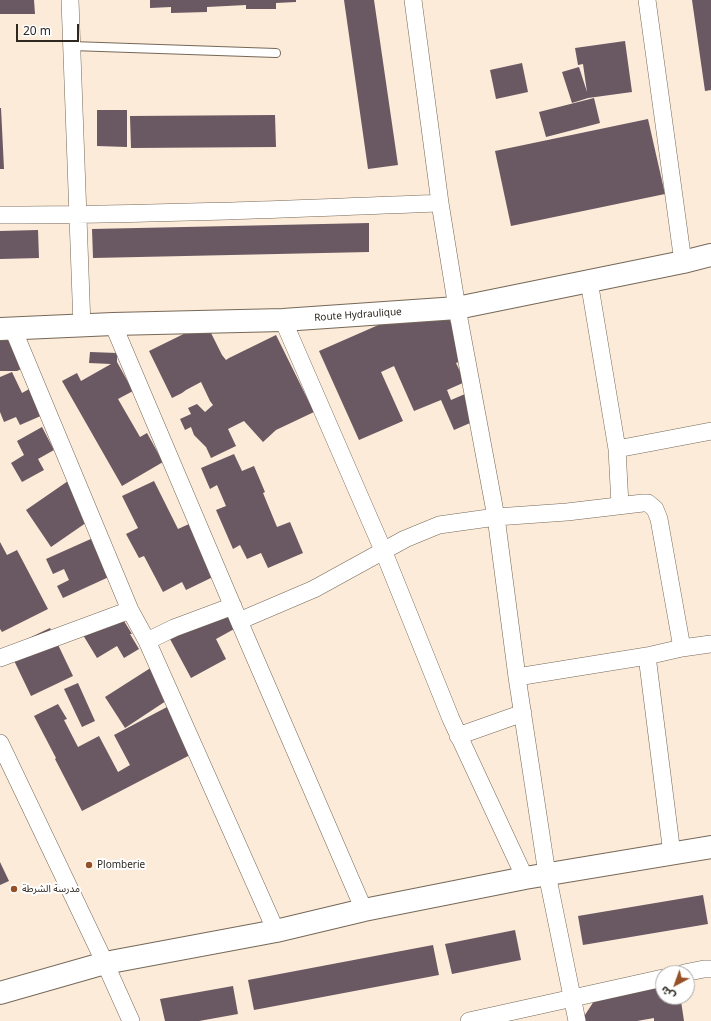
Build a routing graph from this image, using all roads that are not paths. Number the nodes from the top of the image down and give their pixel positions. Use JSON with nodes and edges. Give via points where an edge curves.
{"nodes":[{"id":1,"x":70,"y":0,"type":"edge"},
{"id":2,"x":413,"y":0,"type":"edge"},
{"id":3,"x":647,"y":0,"type":"edge"},
{"id":4,"x":72,"y":46,"type":"junction"},
{"id":5,"x":276,"y":53,"type":"dead end"},
{"id":6,"x":440,"y":203,"type":"junction"},
{"id":7,"x":0,"y":215,"type":"edge"},
{"id":8,"x":78,"y":215,"type":"junction"},
{"id":9,"x":711,"y":255,"type":"edge"},
{"id":10,"x":683,"y":262,"type":"junction"},
{"id":11,"x":589,"y":281,"type":"junction"},
{"id":12,"x":457,"y":308,"type":"junction"},
{"id":13,"x":283,"y":320,"type":"junction"},
{"id":14,"x":113,"y":324,"type":"junction"},
{"id":15,"x":82,"y":326,"type":"junction"},
{"id":16,"x":6,"y":329,"type":"edge"},
{"id":17,"x":711,"y":431,"type":"edge"},
{"id":18,"x":617,"y":449,"type":"junction"},
{"id":19,"x":620,"y":505,"type":"junction"},
{"id":20,"x":496,"y":517,"type":"junction"},
{"id":21,"x":383,"y":550,"type":"junction"},
{"id":22,"x":130,"y":610,"type":"junction"},
{"id":23,"x":236,"y":614,"type":"junction"},
{"id":24,"x":147,"y":641,"type":"junction"},
{"id":25,"x":711,"y":644,"type":"edge"},
{"id":26,"x":682,"y":648,"type":"junction"},
{"id":27,"x":647,"y":656,"type":"junction"},
{"id":28,"x":0,"y":658,"type":"edge"},
{"id":29,"x":517,"y":677,"type":"junction"},
{"id":30,"x":523,"y":713,"type":"junction"},
{"id":31,"x":458,"y":736,"type":"junction"},
{"id":32,"x":0,"y":743,"type":"edge"},
{"id":33,"x":711,"y":847,"type":"edge"},
{"id":34,"x":672,"y":854,"type":"junction"},
{"id":35,"x":547,"y":874,"type":"junction"},
{"id":36,"x":525,"y":878,"type":"junction"},
{"id":37,"x":364,"y":910,"type":"junction"},
{"id":38,"x":276,"y":931,"type":"junction"},
{"id":39,"x":105,"y":962,"type":"junction"},
{"id":40,"x":711,"y":969,"type":"edge"},
{"id":41,"x":695,"y":971,"type":"edge"},
{"id":42,"x":655,"y":980,"type":"edge"},
{"id":43,"x":0,"y":993,"type":"edge"},
{"id":44,"x":573,"y":998,"type":"junction"},
{"id":45,"x":131,"y":1021,"type":"edge"},
{"id":46,"x":469,"y":1021,"type":"edge"},
{"id":47,"x":577,"y":1021,"type":"edge"}],
"edges":[{"from":1,"to":4,"type":"street"},
{"from":2,"to":6,"type":"street"},
{"from":3,"to":10,"type":"street"},
{"from":4,"to":5,"type":"lane"},
{"from":4,"to":8,"type":"street"},
{"from":6,"to":8,"type":"street"},
{"from":6,"to":12,"type":"street"},
{"from":7,"to":8,"type":"street"},
{"from":8,"to":15,"type":"street"},
{"from":9,"to":10,"type":"street","name":"Route Hydraulique"},
{"from":10,"to":11,"type":"street","name":"Route Hydraulique"},
{"from":11,"to":12,"type":"street","name":"Route Hydraulique"},
{"from":11,"to":18,"type":"street"},
{"from":12,"to":13,"type":"street","name":"Route Hydraulique"},
{"from":12,"to":20,"type":"street"},
{"from":13,"to":14,"type":"street","name":"Route Hydraulique"},
{"from":13,"to":21,"type":"street"},
{"from":14,"to":15,"type":"street","name":"Route Hydraulique"},
{"from":14,"to":23,"type":"street"},
{"from":15,"to":16,"type":"street","name":"Route Hydraulique"},
{"from":16,"to":22,"type":"street"},
{"from":17,"to":18,"type":"street"},
{"from":18,"to":19,"type":"street"},
{"from":19,"to":20,"type":"street"},
{"from":19,"to":26,"type":"street","via":[[648,503],[655,508]]},
{"from":20,"to":21,"type":"street","via":[[440,526],[405,538]]},
{"from":20,"to":29,"type":"street"},
{"from":21,"to":23,"type":"street","via":[[314,589]]},
{"from":21,"to":31,"type":"street"},
{"from":22,"to":24,"type":"street"},
{"from":22,"to":28,"type":"street"},
{"from":23,"to":24,"type":"street","via":[[174,628]]},
{"from":23,"to":37,"type":"street"},
{"from":24,"to":38,"type":"street"},
{"from":25,"to":26,"type":"street"},
{"from":26,"to":27,"type":"street"},
{"from":27,"to":29,"type":"street"},
{"from":27,"to":34,"type":"street"},
{"from":29,"to":30,"type":"street"},
{"from":30,"to":31,"type":"street"},
{"from":30,"to":35,"type":"street"},
{"from":31,"to":36,"type":"street"},
{"from":32,"to":39,"type":"street"},
{"from":33,"to":34,"type":"street"},
{"from":34,"to":35,"type":"street"},
{"from":35,"to":36,"type":"street"},
{"from":35,"to":44,"type":"street"},
{"from":36,"to":37,"type":"street"},
{"from":37,"to":38,"type":"street"},
{"from":38,"to":39,"type":"street"},
{"from":39,"to":43,"type":"street"},
{"from":39,"to":45,"type":"street"},
{"from":40,"to":41,"type":"street"},
{"from":42,"to":44,"type":"street"},
{"from":44,"to":46,"type":"street"},
{"from":44,"to":47,"type":"street"}]}
